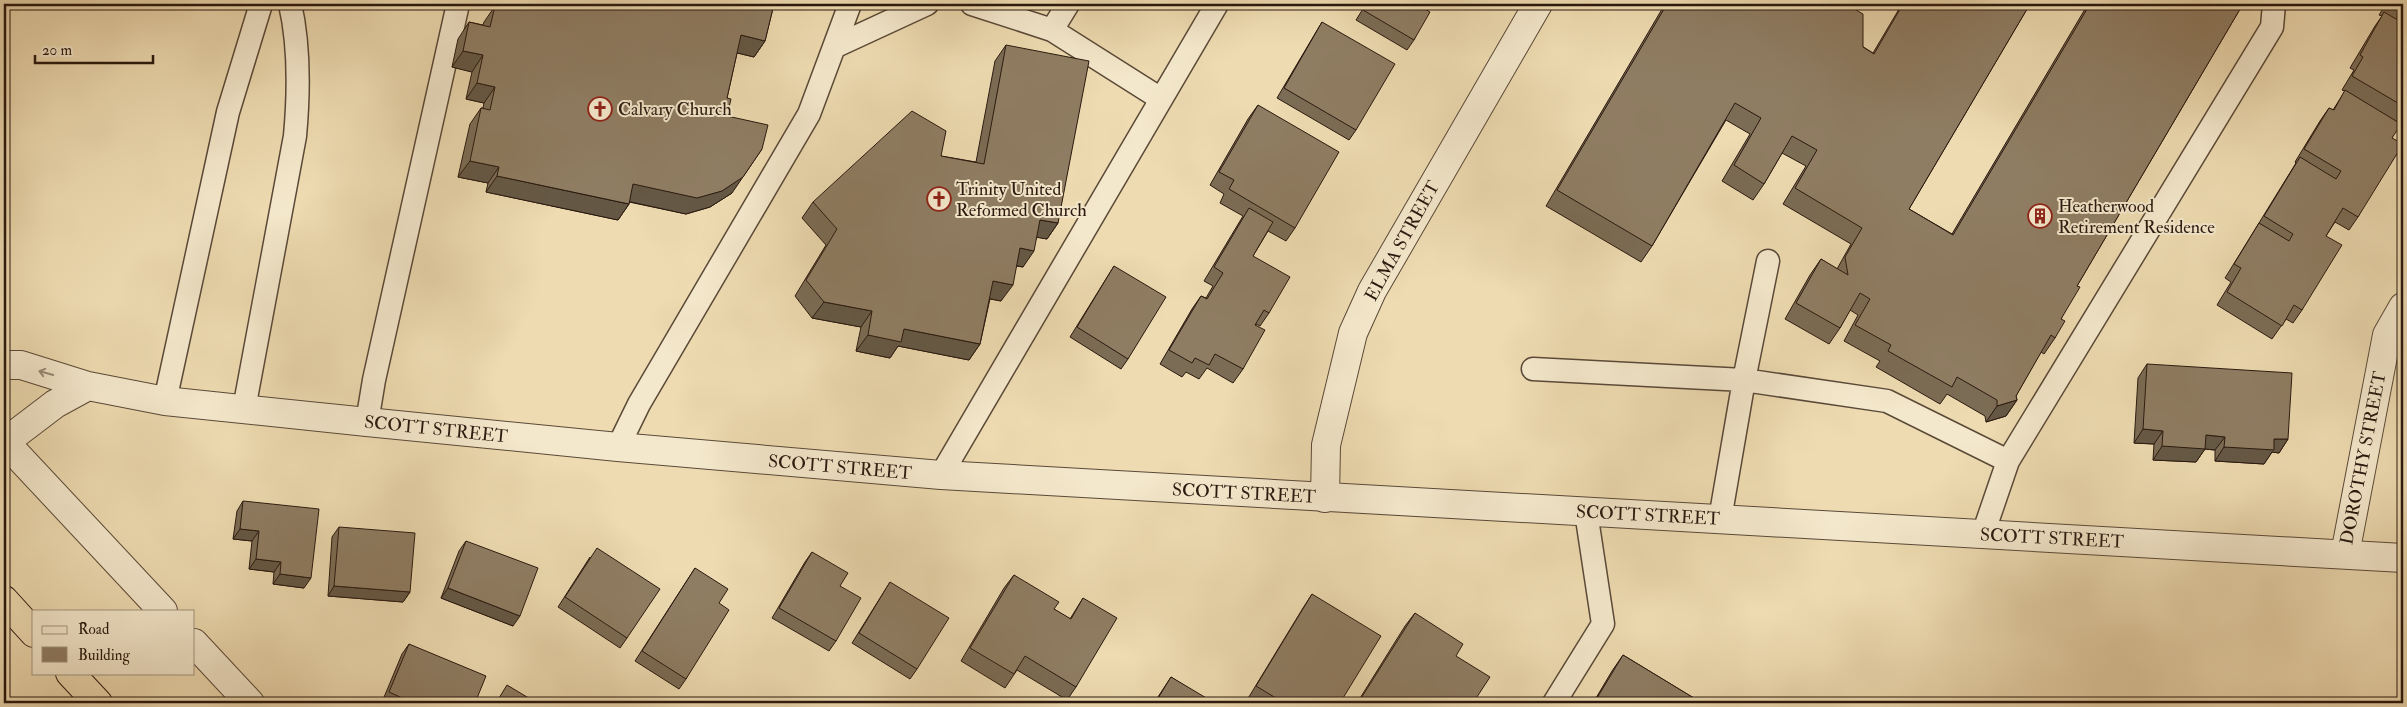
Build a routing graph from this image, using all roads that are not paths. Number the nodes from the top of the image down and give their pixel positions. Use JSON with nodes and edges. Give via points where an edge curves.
{"nodes":[{"id":1,"x":261,"y":4,"type":"edge"},
{"id":2,"x":290,"y":4,"type":"edge"},
{"id":3,"x":458,"y":4,"type":"edge"},
{"id":4,"x":850,"y":4,"type":"edge"},
{"id":5,"x":927,"y":4,"type":"edge"},
{"id":6,"x":972,"y":4,"type":"edge"},
{"id":7,"x":1068,"y":4,"type":"edge"},
{"id":8,"x":1217,"y":4,"type":"edge"},
{"id":9,"x":1538,"y":4,"type":"edge"},
{"id":10,"x":2274,"y":4,"type":"edge"},
{"id":11,"x":1052,"y":30,"type":"junction"},
{"id":12,"x":834,"y":47,"type":"junction"},
{"id":13,"x":1161,"y":99,"type":"junction"},
{"id":14,"x":1768,"y":260,"type":"dead end"},
{"id":15,"x":2403,"y":307,"type":"edge"},
{"id":16,"x":4,"y":365,"type":"edge"},
{"id":17,"x":1533,"y":369,"type":"dead end"},
{"id":18,"x":1744,"y":380,"type":"junction"},
{"id":19,"x":88,"y":386,"type":"junction"},
{"id":20,"x":165,"y":401,"type":"junction"},
{"id":21,"x":244,"y":409,"type":"junction"},
{"id":22,"x":367,"y":422,"type":"junction"},
{"id":23,"x":4,"y":441,"type":"edge"},
{"id":24,"x":618,"y":447,"type":"junction"},
{"id":25,"x":2008,"y":461,"type":"junction"},
{"id":26,"x":941,"y":475,"type":"junction"},
{"id":27,"x":1325,"y":498,"type":"junction"},
{"id":28,"x":1586,"y":512,"type":"junction"},
{"id":29,"x":1720,"y":519,"type":"junction"},
{"id":30,"x":1983,"y":534,"type":"junction"},
{"id":31,"x":2345,"y":554,"type":"junction"},
{"id":32,"x":2403,"y":558,"type":"edge"},
{"id":33,"x":4,"y":600,"type":"edge"},
{"id":34,"x":162,"y":610,"type":"edge"},
{"id":35,"x":32,"y":631,"type":"edge"},
{"id":36,"x":195,"y":645,"type":"edge"},
{"id":37,"x":71,"y":674,"type":"edge"},
{"id":38,"x":98,"y":703,"type":"edge"},
{"id":39,"x":250,"y":703,"type":"edge"},
{"id":40,"x":1554,"y":703,"type":"edge"}],
"edges":[{"from":1,"to":20,"type":"lane","via":[[228,112]]},
{"from":2,"to":21,"type":"lane","via":[[299,94],[295,136]]},
{"from":3,"to":22,"type":"lane"},
{"from":4,"to":12,"type":"lane"},
{"from":5,"to":12,"type":"lane"},
{"from":6,"to":11,"type":"lane"},
{"from":7,"to":11,"type":"lane"},
{"from":8,"to":13,"type":"lane"},
{"from":9,"to":27,"type":"street","name":"ELMA STREET","via":[[1372,291],[1353,333],[1326,445]]},
{"from":10,"to":25,"type":"lane","via":[[2272,27]]},
{"from":11,"to":13,"type":"lane"},
{"from":12,"to":24,"type":"lane","via":[[809,114],[639,404]]},
{"from":13,"to":26,"type":"lane"},
{"from":14,"to":18,"type":"lane"},
{"from":15,"to":31,"type":"street","name":"DOROTHY STREET","via":[[2387,335]]},
{"from":19,"to":16,"type":"street","name":"SCOTT STREET","one_way":true,"via":[[21,365]]},
{"from":17,"to":18,"type":"lane"},
{"from":18,"to":25,"type":"lane","via":[[1888,401]]},
{"from":18,"to":29,"type":"lane"},
{"from":19,"to":20,"type":"street","name":"SCOTT STREET"},
{"from":19,"to":23,"type":"street","via":[[55,404]]},
{"from":20,"to":21,"type":"street","name":"SCOTT STREET"},
{"from":21,"to":22,"type":"street","name":"SCOTT STREET"},
{"from":22,"to":24,"type":"street","name":"SCOTT STREET"},
{"from":23,"to":34,"type":"street"},
{"from":24,"to":26,"type":"street","name":"SCOTT STREET"},
{"from":25,"to":30,"type":"lane"},
{"from":26,"to":27,"type":"street","name":"SCOTT STREET"},
{"from":27,"to":28,"type":"street","name":"SCOTT STREET"},
{"from":28,"to":29,"type":"street","name":"SCOTT STREET"},
{"from":28,"to":40,"type":"lane","via":[[1604,624]]},
{"from":29,"to":30,"type":"street","name":"SCOTT STREET"},
{"from":30,"to":31,"type":"street","name":"SCOTT STREET"},
{"from":31,"to":32,"type":"street","name":"SCOTT STREET"},
{"from":33,"to":35,"type":"highway"},
{"from":36,"to":39,"type":"street"},
{"from":37,"to":38,"type":"highway"}]}
